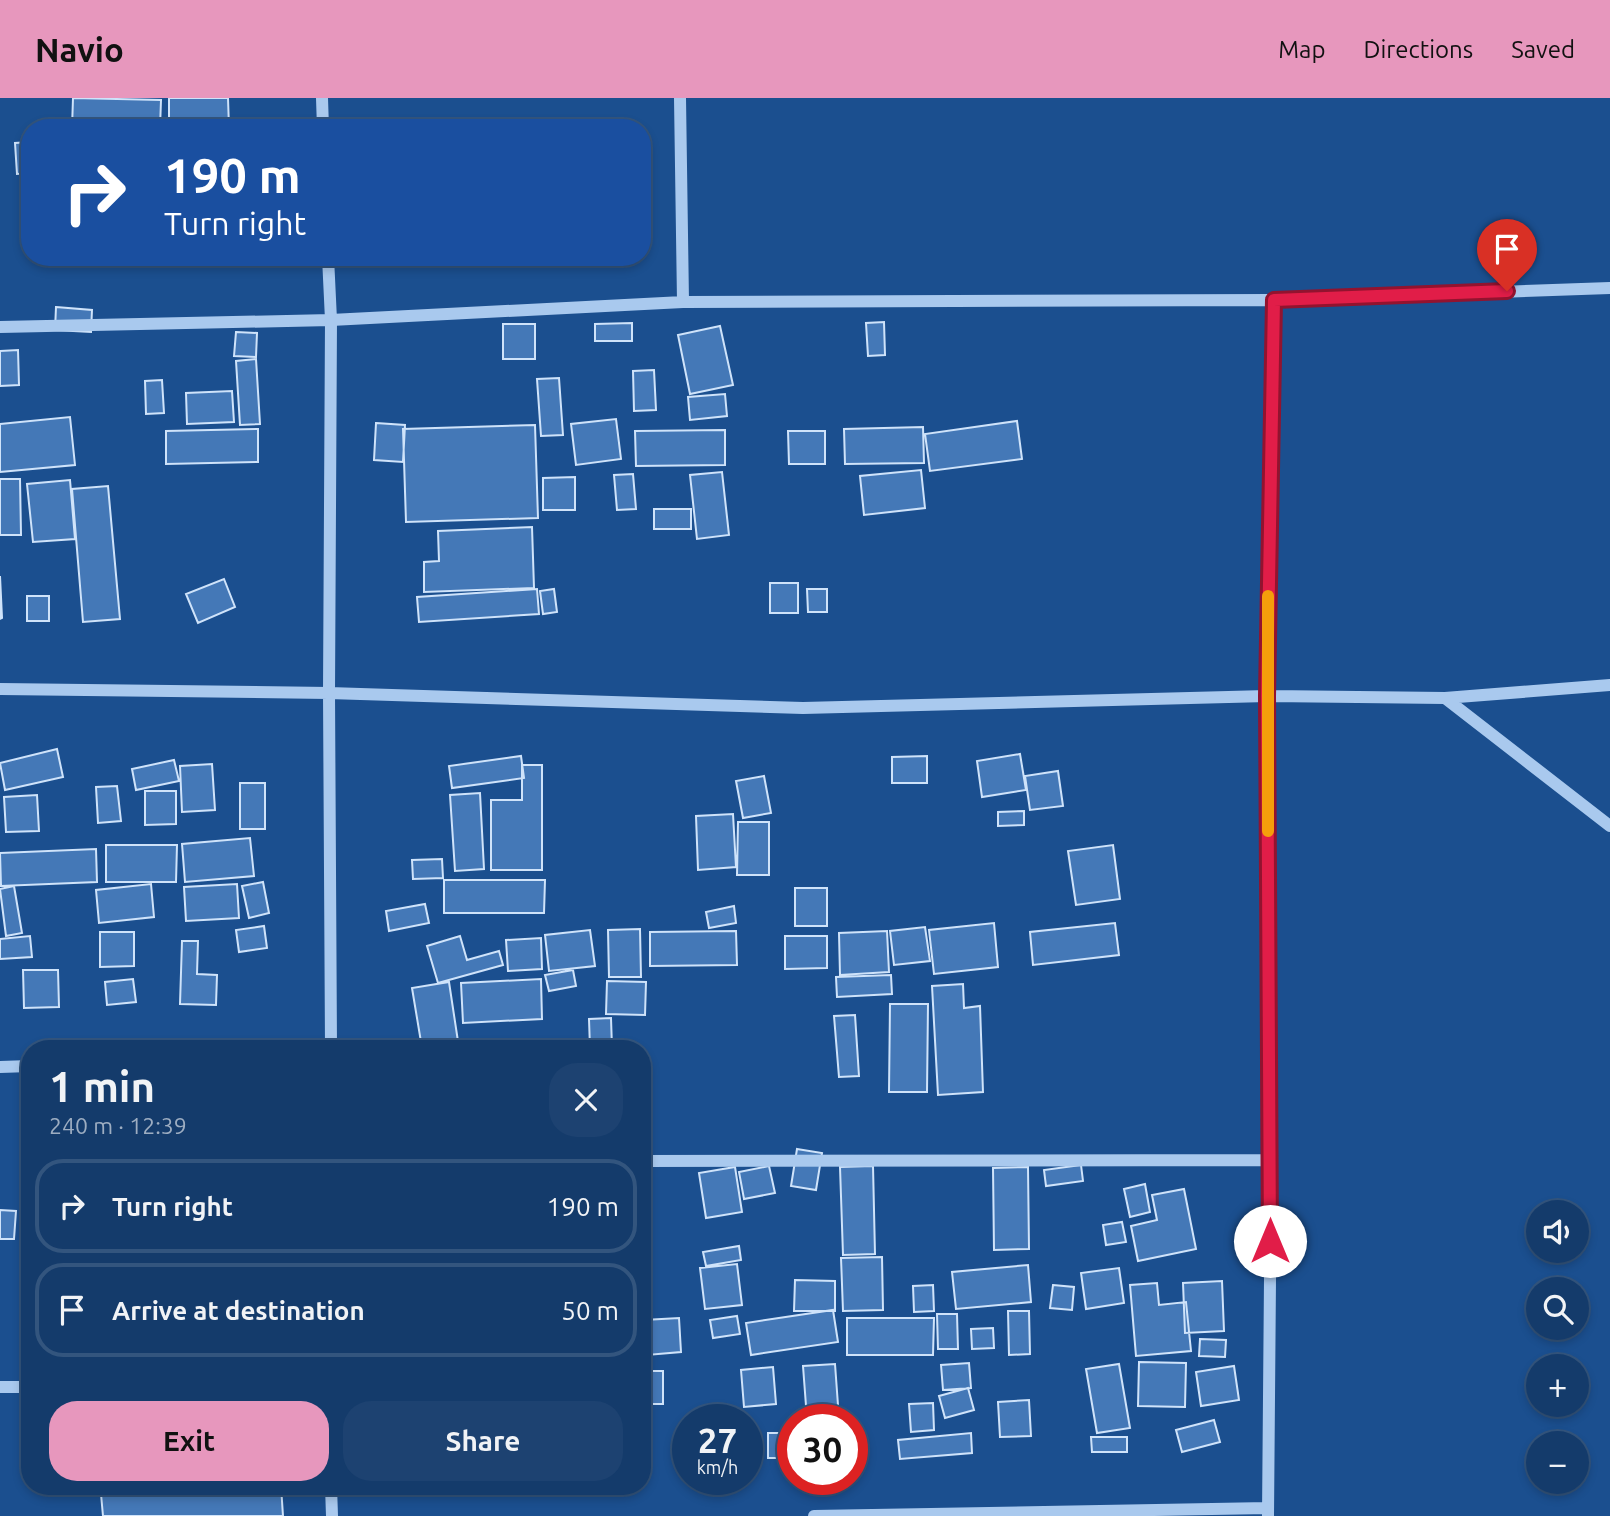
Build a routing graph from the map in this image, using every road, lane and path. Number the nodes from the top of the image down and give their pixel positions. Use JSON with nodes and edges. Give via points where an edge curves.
{"nodes":[{"id":1,"x":322,"y":98,"type":"edge"},
{"id":2,"x":680,"y":98,"type":"edge"},
{"id":3,"x":323,"y":119,"type":"edge"},
{"id":4,"x":328,"y":266,"type":"edge"},
{"id":5,"x":1610,"y":288,"type":"edge"},
{"id":6,"x":1274,"y":300,"type":"junction"},
{"id":7,"x":683,"y":302,"type":"junction"},
{"id":8,"x":331,"y":320,"type":"junction"},
{"id":9,"x":0,"y":327,"type":"edge"},
{"id":10,"x":1610,"y":685,"type":"edge"},
{"id":11,"x":0,"y":689,"type":"edge"},
{"id":12,"x":329,"y":693,"type":"junction"},
{"id":13,"x":1267,"y":696,"type":"junction"},
{"id":14,"x":1444,"y":698,"type":"junction"},
{"id":15,"x":1610,"y":826,"type":"edge"},
{"id":16,"x":331,"y":1040,"type":"edge"},
{"id":17,"x":21,"y":1066,"type":"edge"},
{"id":18,"x":0,"y":1067,"type":"edge"},
{"id":19,"x":1271,"y":1160,"type":"junction"},
{"id":20,"x":651,"y":1161,"type":"edge"},
{"id":21,"x":0,"y":1387,"type":"edge"},
{"id":22,"x":21,"y":1387,"type":"edge"},
{"id":23,"x":331,"y":1495,"type":"edge"},
{"id":24,"x":1268,"y":1512,"type":"edge"},
{"id":25,"x":332,"y":1516,"type":"edge"},
{"id":26,"x":814,"y":1516,"type":"edge"}],
"edges":[{"from":1,"to":3,"type":"street"},
{"from":2,"to":7,"type":"street"},
{"from":4,"to":8,"type":"street"},
{"from":5,"to":6,"type":"street"},
{"from":6,"to":7,"type":"street"},
{"from":6,"to":13,"type":"street"},
{"from":7,"to":8,"type":"street"},
{"from":8,"to":9,"type":"street"},
{"from":8,"to":12,"type":"street"},
{"from":10,"to":14,"type":"street"},
{"from":11,"to":12,"type":"street"},
{"from":12,"to":13,"type":"street","via":[[803,708]]},
{"from":12,"to":16,"type":"street"},
{"from":13,"to":14,"type":"street"},
{"from":13,"to":19,"type":"street"},
{"from":14,"to":15,"type":"street"},
{"from":17,"to":18,"type":"street"},
{"from":19,"to":20,"type":"street"},
{"from":19,"to":24,"type":"street"},
{"from":21,"to":22,"type":"street"},
{"from":23,"to":25,"type":"street"},
{"from":24,"to":26,"type":"street"}]}
